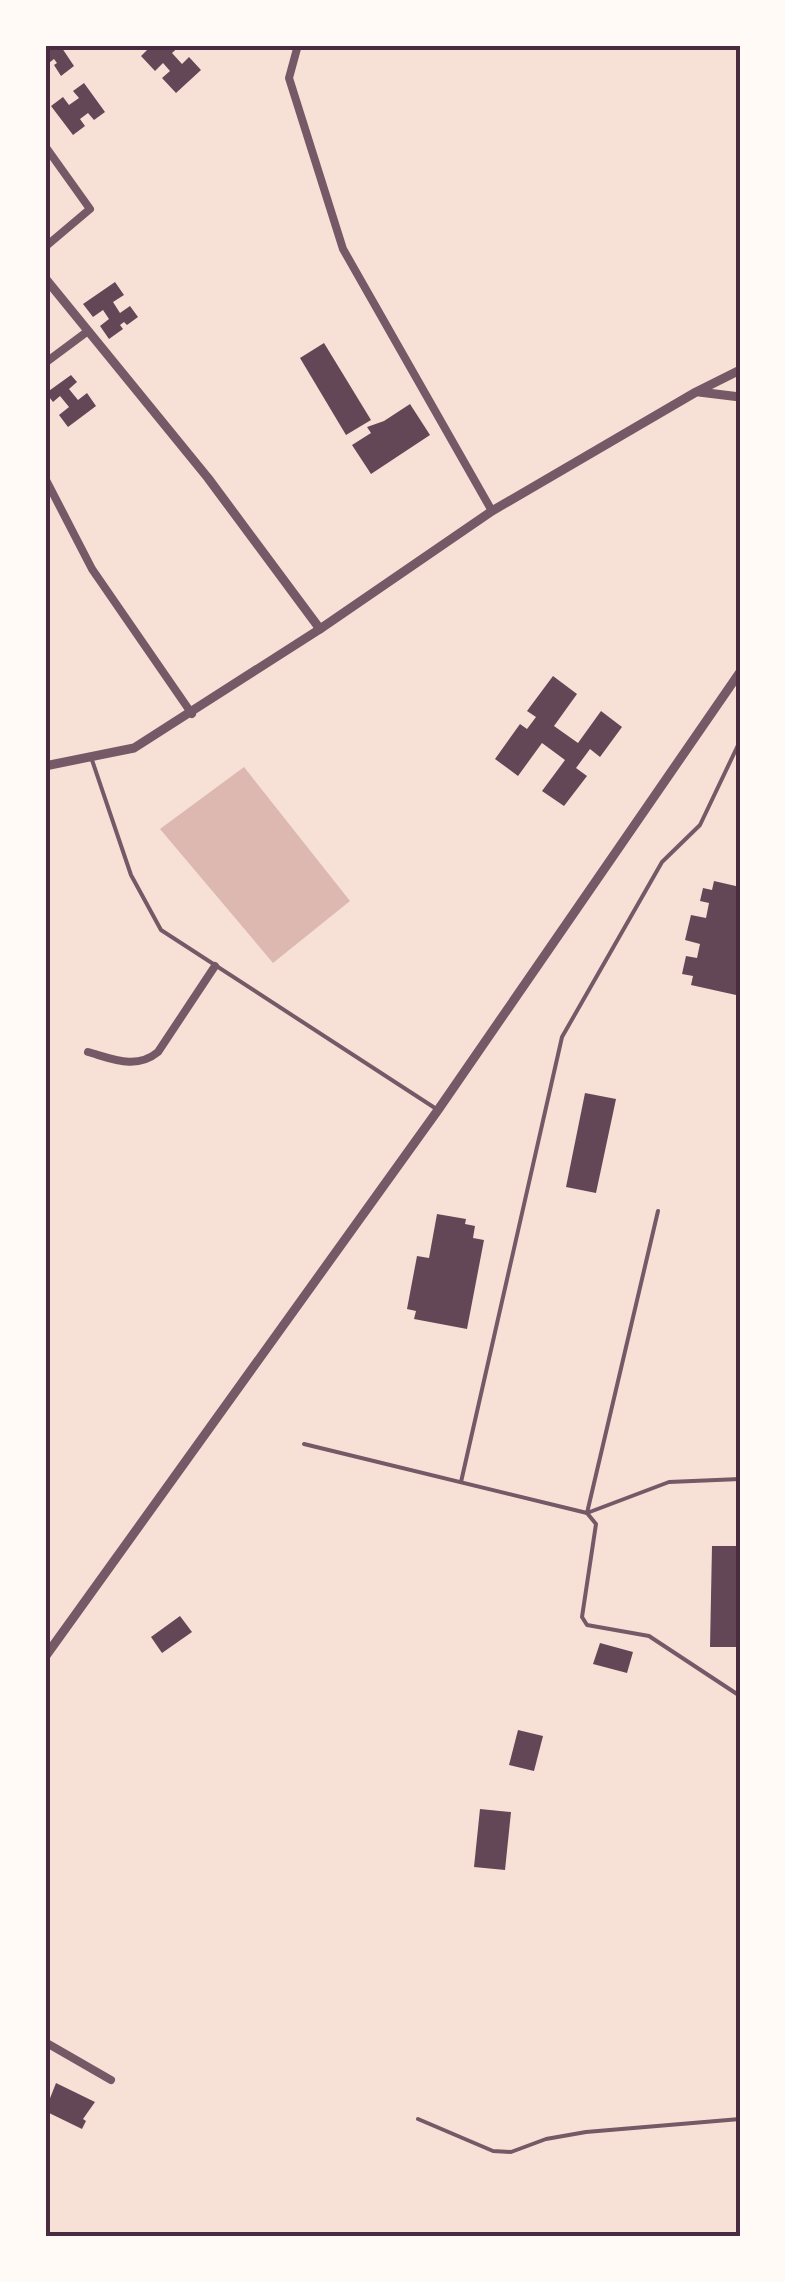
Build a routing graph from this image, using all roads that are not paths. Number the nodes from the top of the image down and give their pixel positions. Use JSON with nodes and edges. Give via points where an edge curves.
{"nodes":[{"id":1,"x":298,"y":45,"type":"edge"},
{"id":2,"x":45,"y":146,"type":"edge"},
{"id":3,"x":45,"y":247,"type":"edge"},
{"id":4,"x":45,"y":278,"type":"edge"},
{"id":5,"x":88,"y":331,"type":"junction"},
{"id":6,"x":45,"y":362,"type":"edge"},
{"id":7,"x":740,"y":370,"type":"edge"},
{"id":8,"x":696,"y":392,"type":"junction"},
{"id":9,"x":740,"y":397,"type":"edge"},
{"id":10,"x":45,"y":478,"type":"edge"},
{"id":11,"x":492,"y":511,"type":"junction"},
{"id":12,"x":320,"y":629,"type":"junction"},
{"id":13,"x":740,"y":672,"type":"edge"},
{"id":14,"x":192,"y":714,"type":"junction"},
{"id":15,"x":740,"y":741,"type":"edge"},
{"id":16,"x":90,"y":756,"type":"junction"},
{"id":17,"x":45,"y":766,"type":"edge"},
{"id":18,"x":215,"y":966,"type":"junction"},
{"id":19,"x":88,"y":1052,"type":"dead end"},
{"id":20,"x":438,"y":1110,"type":"junction"},
{"id":21,"x":658,"y":1211,"type":"dead end"},
{"id":22,"x":304,"y":1444,"type":"dead end"},
{"id":23,"x":740,"y":1479,"type":"edge"},
{"id":24,"x":461,"y":1482,"type":"junction"},
{"id":25,"x":587,"y":1513,"type":"junction"},
{"id":26,"x":45,"y":1657,"type":"edge"},
{"id":27,"x":740,"y":1696,"type":"edge"},
{"id":28,"x":45,"y":2042,"type":"edge"},
{"id":29,"x":110,"y":2080,"type":"dead end"},
{"id":30,"x":740,"y":2119,"type":"edge"},
{"id":31,"x":418,"y":2120,"type":"dead end"}],
"edges":[{"from":1,"to":11,"type":"street","via":[[288,78],[343,249]]},
{"from":2,"to":3,"type":"street","via":[[90,209]]},
{"from":4,"to":5,"type":"street"},
{"from":5,"to":6,"type":"street"},
{"from":5,"to":12,"type":"street"},
{"from":7,"to":8,"type":"street"},
{"from":8,"to":9,"type":"street"},
{"from":8,"to":11,"type":"street"},
{"from":10,"to":14,"type":"street","via":[[92,570]]},
{"from":11,"to":12,"type":"street"},
{"from":12,"to":14,"type":"street"},
{"from":13,"to":20,"type":"street"},
{"from":14,"to":16,"type":"street","via":[[134,748]]},
{"from":15,"to":24,"type":"lane","via":[[700,825],[662,862],[562,1036]]},
{"from":16,"to":17,"type":"street"},
{"from":16,"to":18,"type":"lane","via":[[132,875],[161,930]]},
{"from":18,"to":19,"type":"street","via":[[147,1061]]},
{"from":18,"to":20,"type":"lane"},
{"from":20,"to":26,"type":"street"},
{"from":21,"to":25,"type":"lane"},
{"from":22,"to":24,"type":"lane"},
{"from":23,"to":25,"type":"lane","via":[[669,1482]]},
{"from":24,"to":25,"type":"lane"},
{"from":25,"to":27,"type":"lane","via":[[596,1524],[582,1617],[587,1624],[649,1636]]},
{"from":28,"to":29,"type":"street"},
{"from":30,"to":31,"type":"lane","via":[[586,2132],[510,2152]]}]}
